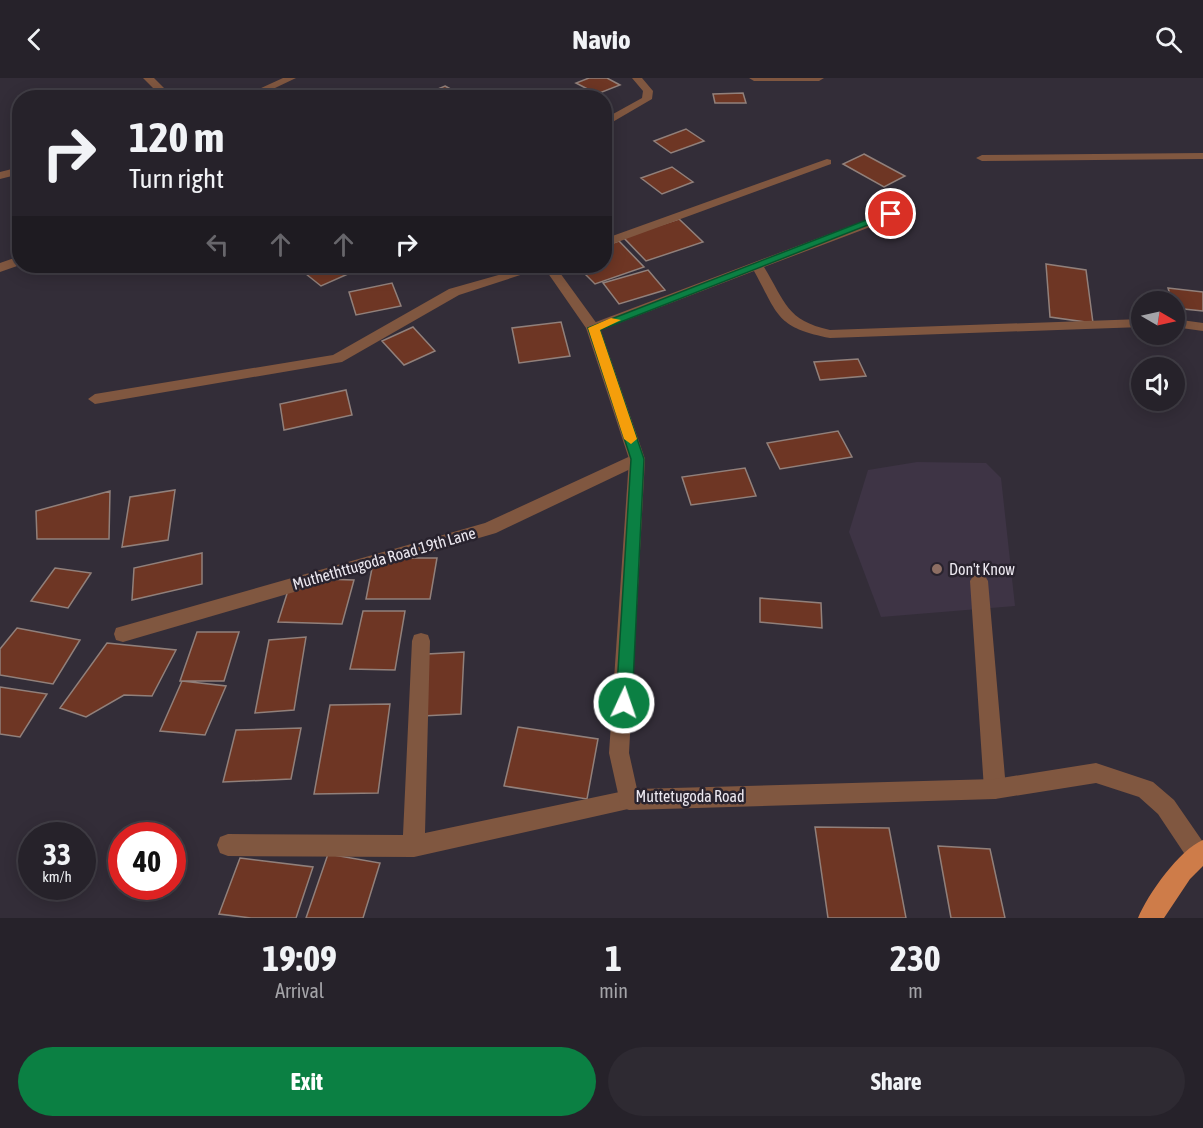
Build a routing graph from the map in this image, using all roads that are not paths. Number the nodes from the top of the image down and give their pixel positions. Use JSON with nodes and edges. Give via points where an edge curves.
{"nodes":[{"id":1,"x":148,"y":78,"type":"edge"},
{"id":2,"x":291,"y":78,"type":"edge"},
{"id":3,"x":637,"y":78,"type":"edge"},
{"id":4,"x":754,"y":78,"type":"edge"},
{"id":5,"x":819,"y":78,"type":"edge"},
{"id":6,"x":161,"y":90,"type":"edge"},
{"id":7,"x":263,"y":90,"type":"edge"},
{"id":8,"x":612,"y":119,"type":"edge"},
{"id":9,"x":1203,"y":156,"type":"edge"},
{"id":10,"x":982,"y":158,"type":"dead end"},
{"id":11,"x":827,"y":162,"type":"dead end"},
{"id":12,"x":906,"y":208,"type":"dead end"},
{"id":13,"x":612,"y":240,"type":"edge"},
{"id":14,"x":757,"y":266,"type":"junction"},
{"id":15,"x":518,"y":273,"type":"edge"},
{"id":16,"x":554,"y":273,"type":"edge"},
{"id":17,"x":1131,"y":323,"type":"edge"},
{"id":18,"x":1185,"y":325,"type":"edge"},
{"id":19,"x":1203,"y":327,"type":"edge"},
{"id":20,"x":594,"y":328,"type":"junction"},
{"id":21,"x":96,"y":399,"type":"dead end"},
{"id":22,"x":637,"y":459,"type":"junction"},
{"id":23,"x":979,"y":581,"type":"dead end"},
{"id":24,"x":123,"y":634,"type":"dead end"},
{"id":25,"x":421,"y":640,"type":"dead end"},
{"id":26,"x":995,"y":789,"type":"junction"},
{"id":27,"x":629,"y":800,"type":"junction"},
{"id":28,"x":228,"y":845,"type":"dead end"},
{"id":29,"x":414,"y":846,"type":"junction"},
{"id":30,"x":1201,"y":852,"type":"edge"},
{"id":31,"x":1150,"y":918,"type":"edge"}],
"edges":[{"from":1,"to":6,"type":"street"},
{"from":2,"to":7,"type":"street"},
{"from":3,"to":8,"type":"street","via":[[648,91],[647,99]]},
{"from":4,"to":5,"type":"street"},
{"from":9,"to":10,"type":"street"},
{"from":11,"to":13,"type":"street"},
{"from":12,"to":14,"type":"street"},
{"from":14,"to":17,"type":"street","via":[[788,319],[807,329],[830,334]]},
{"from":14,"to":20,"type":"street"},
{"from":15,"to":21,"type":"street","via":[[454,292],[338,359]]},
{"from":16,"to":20,"type":"street","name":"Muttetugoda Road"},
{"from":18,"to":19,"type":"street"},
{"from":20,"to":22,"type":"street","name":"Muttetugoda Road"},
{"from":22,"to":24,"type":"street","name":"Muthethttugoda Road 19th Lane","via":[[490,528]]},
{"from":22,"to":27,"type":"street","name":"Muttetugoda Road","via":[[619,753]]},
{"from":23,"to":26,"type":"street"},
{"from":25,"to":29,"type":"street"},
{"from":26,"to":27,"type":"street","name":"Muttetugoda Road"},
{"from":26,"to":30,"type":"street","name":"Muttetugoda Road","via":[[1096,773],[1106,776],[1146,789],[1166,807]]},
{"from":27,"to":29,"type":"street"},
{"from":28,"to":29,"type":"street"},
{"from":30,"to":31,"type":"main road"}]}
